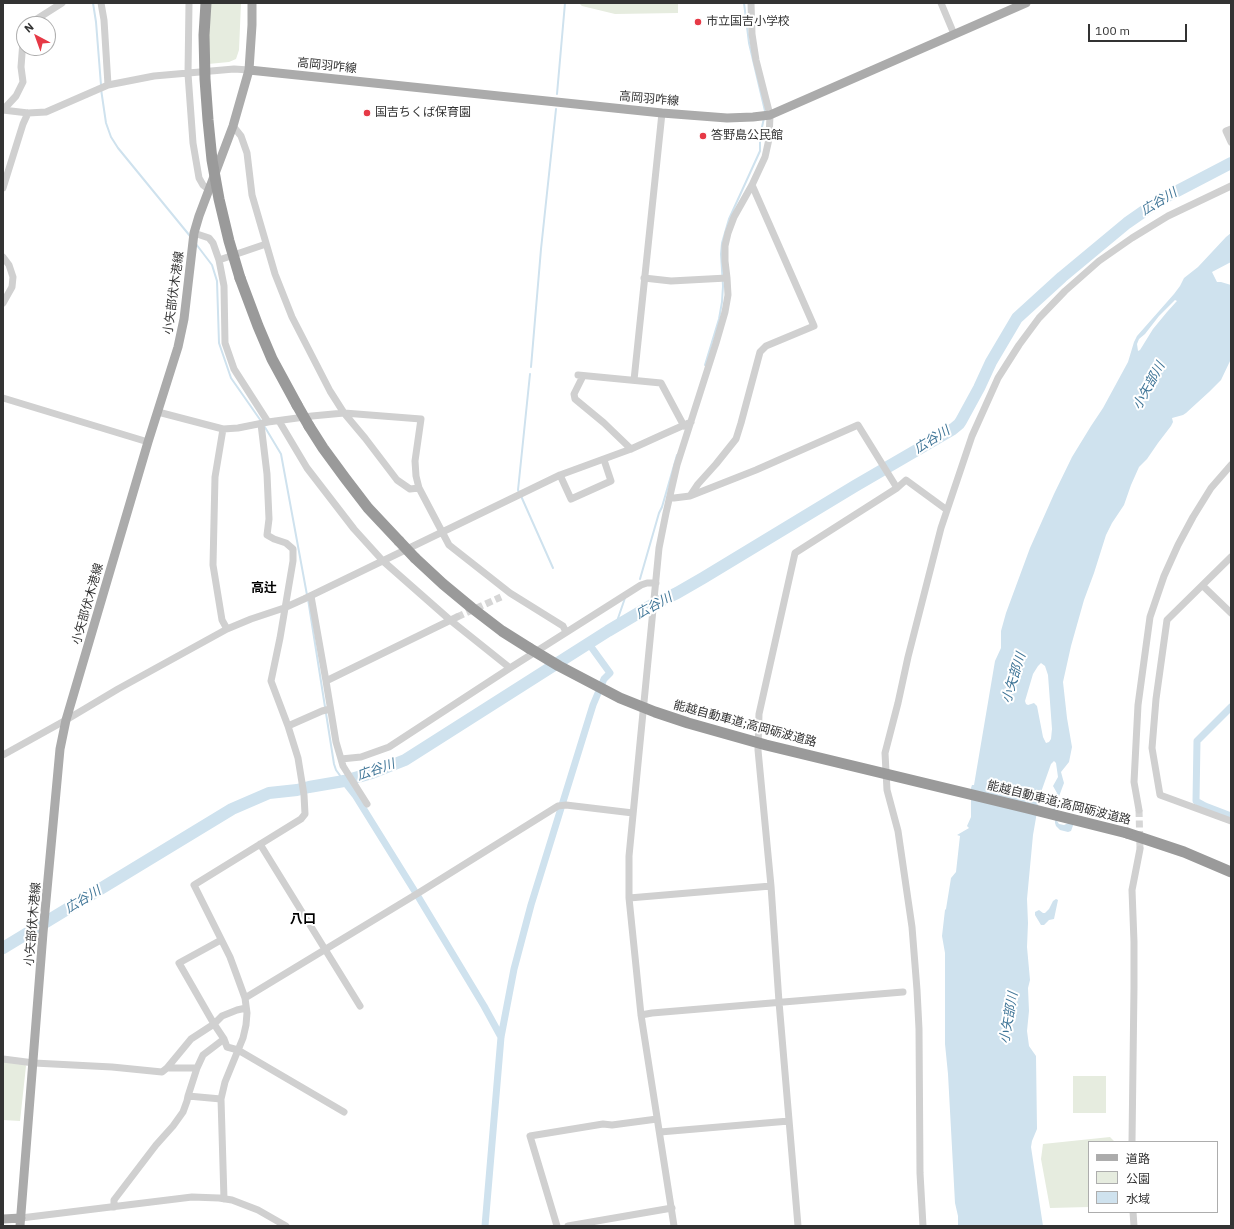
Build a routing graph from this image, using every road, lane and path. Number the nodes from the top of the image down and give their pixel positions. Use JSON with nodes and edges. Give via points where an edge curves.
{"nodes":[{"id":1,"x":62,"y":3,"type":"edge"},
{"id":2,"x":101,"y":3,"type":"edge"},
{"id":3,"x":189,"y":3,"type":"edge"},
{"id":4,"x":206,"y":3,"type":"edge"},
{"id":5,"x":252,"y":3,"type":"edge"},
{"id":6,"x":751,"y":3,"type":"edge"},
{"id":7,"x":941,"y":3,"type":"edge"},
{"id":8,"x":1026,"y":3,"type":"edge"},
{"id":9,"x":42,"y":16,"type":"edge"},
{"id":10,"x":954,"y":34,"type":"junction"},
{"id":11,"x":22,"y":56,"type":"edge"},
{"id":12,"x":249,"y":70,"type":"junction"},
{"id":13,"x":188,"y":74,"type":"junction"},
{"id":14,"x":108,"y":85,"type":"junction"},
{"id":15,"x":3,"y":110,"type":"edge"},
{"id":16,"x":28,"y":113,"type":"junction"},
{"id":17,"x":662,"y":113,"type":"junction"},
{"id":18,"x":770,"y":115,"type":"junction"},
{"id":19,"x":233,"y":126,"type":"junction"},
{"id":20,"x":1231,"y":129,"type":"edge"},
{"id":21,"x":1231,"y":142,"type":"edge"},
{"id":22,"x":752,"y":185,"type":"junction"},
{"id":23,"x":1231,"y":186,"type":"edge"},
{"id":24,"x":3,"y":188,"type":"edge"},
{"id":25,"x":208,"y":189,"type":"junction"},
{"id":26,"x":194,"y":234,"type":"junction"},
{"id":27,"x":266,"y":244,"type":"junction"},
{"id":28,"x":3,"y":257,"type":"edge"},
{"id":29,"x":219,"y":260,"type":"junction"},
{"id":30,"x":644,"y":278,"type":"junction"},
{"id":31,"x":724,"y":278,"type":"junction"},
{"id":32,"x":3,"y":303,"type":"edge"},
{"id":33,"x":634,"y":380,"type":"junction"},
{"id":34,"x":3,"y":398,"type":"edge"},
{"id":35,"x":158,"y":412,"type":"junction"},
{"id":36,"x":344,"y":413,"type":"junction"},
{"id":37,"x":279,"y":421,"type":"junction"},
{"id":38,"x":264,"y":423,"type":"junction"},
{"id":39,"x":687,"y":424,"type":"junction"},
{"id":40,"x":223,"y":430,"type":"junction"},
{"id":41,"x":148,"y":442,"type":"junction"},
{"id":42,"x":630,"y":449,"type":"junction"},
{"id":43,"x":604,"y":460,"type":"junction"},
{"id":44,"x":1231,"y":465,"type":"edge"},
{"id":45,"x":560,"y":476,"type":"junction"},
{"id":46,"x":419,"y":488,"type":"junction"},
{"id":47,"x":897,"y":488,"type":"junction"},
{"id":48,"x":690,"y":496,"type":"junction"},
{"id":49,"x":670,"y":497,"type":"junction"},
{"id":50,"x":947,"y":510,"type":"junction"},
{"id":51,"x":442,"y":532,"type":"junction"},
{"id":52,"x":1231,"y":557,"type":"edge"},
{"id":53,"x":383,"y":561,"type":"junction"},
{"id":54,"x":1203,"y":586,"type":"junction"},
{"id":55,"x":656,"y":587,"type":"junction"},
{"id":56,"x":510,"y":593,"type":"junction"},
{"id":57,"x":311,"y":596,"type":"junction"},
{"id":58,"x":501,"y":597,"type":"tunnel mouth"},
{"id":59,"x":284,"y":608,"type":"junction"},
{"id":60,"x":1231,"y":613,"type":"edge"},
{"id":61,"x":453,"y":619,"type":"junction"},
{"id":62,"x":227,"y":629,"type":"junction"},
{"id":63,"x":566,"y":632,"type":"junction"},
{"id":64,"x":510,"y":668,"type":"junction"},
{"id":65,"x":326,"y":681,"type":"junction"},
{"id":66,"x":330,"y":709,"type":"junction"},
{"id":67,"x":66,"y":720,"type":"junction"},
{"id":68,"x":288,"y":726,"type":"junction"},
{"id":69,"x":3,"y":755,"type":"edge"},
{"id":70,"x":341,"y":759,"type":"junction"},
{"id":71,"x":367,"y":804,"type":"dead end"},
{"id":72,"x":1139,"y":810,"type":"tunnel mouth"},
{"id":73,"x":633,"y":813,"type":"junction"},
{"id":74,"x":1231,"y":821,"type":"edge"},
{"id":75,"x":260,"y":844,"type":"junction"},
{"id":76,"x":1140,"y":849,"type":"tunnel mouth"},
{"id":77,"x":1231,"y":872,"type":"edge"},
{"id":78,"x":771,"y":886,"type":"junction"},
{"id":79,"x":629,"y":898,"type":"junction"},
{"id":80,"x":221,"y":940,"type":"junction"},
{"id":81,"x":326,"y":949,"type":"junction"},
{"id":82,"x":903,"y":992,"type":"dead end"},
{"id":83,"x":245,"y":998,"type":"junction"},
{"id":84,"x":779,"y":1002,"type":"junction"},
{"id":85,"x":360,"y":1006,"type":"dead end"},
{"id":86,"x":246,"y":1008,"type":"junction"},
{"id":87,"x":641,"y":1015,"type":"junction"},
{"id":88,"x":214,"y":1024,"type":"junction"},
{"id":89,"x":224,"y":1039,"type":"junction"},
{"id":90,"x":238,"y":1050,"type":"junction"},
{"id":91,"x":3,"y":1059,"type":"edge"},
{"id":92,"x":34,"y":1063,"type":"junction"},
{"id":93,"x":167,"y":1068,"type":"junction"},
{"id":94,"x":197,"y":1068,"type":"junction"},
{"id":95,"x":188,"y":1096,"type":"junction"},
{"id":96,"x":221,"y":1098,"type":"junction"},
{"id":97,"x":344,"y":1112,"type":"dead end"},
{"id":98,"x":657,"y":1119,"type":"junction"},
{"id":99,"x":789,"y":1121,"type":"junction"},
{"id":100,"x":660,"y":1132,"type":"junction"},
{"id":101,"x":1132,"y":1141,"type":"edge"},
{"id":102,"x":224,"y":1198,"type":"junction"},
{"id":103,"x":114,"y":1207,"type":"junction"},
{"id":104,"x":672,"y":1208,"type":"junction"},
{"id":105,"x":1133,"y":1213,"type":"edge"},
{"id":106,"x":3,"y":1218,"type":"edge"},
{"id":107,"x":21,"y":1222,"type":"edge"},
{"id":108,"x":286,"y":1226,"type":"edge"},
{"id":109,"x":557,"y":1226,"type":"edge"},
{"id":110,"x":568,"y":1226,"type":"edge"},
{"id":111,"x":674,"y":1226,"type":"edge"},
{"id":112,"x":798,"y":1226,"type":"edge"},
{"id":113,"x":923,"y":1226,"type":"edge"},
{"id":114,"x":1134,"y":1226,"type":"edge"}],
"edges":[{"from":1,"to":9,"type":"street"},
{"from":2,"to":14,"type":"street"},
{"from":3,"to":13,"type":"street"},
{"from":4,"to":77,"type":"highway","name":"能越自動車道;高岡砺波道路","bridge":true,"via":[[205,79],[212,160],[229,241],[240,278],[264,339],[288,391],[323,448],[368,508],[443,584],[529,648],[614,695],[655,712],[766,745],[1127,833],[1184,852]]},
{"from":5,"to":12,"type":"main road","name":"小矢部伏木港線"},
{"from":6,"to":18,"type":"street","via":[[756,60]]},
{"from":7,"to":10,"type":"street"},
{"from":8,"to":10,"type":"main road","name":"高岡羽咋線"},
{"from":10,"to":18,"type":"main road","name":"高岡羽咋線"},
{"from":11,"to":15,"type":"street","via":[[23,82],[16,96]]},
{"from":12,"to":13,"type":"street"},
{"from":12,"to":17,"type":"main road","name":"高岡羽咋線"},
{"from":12,"to":19,"type":"main road","name":"小矢部伏木港線"},
{"from":13,"to":14,"type":"street","via":[[154,76]]},
{"from":13,"to":25,"type":"street","via":[[196,164],[199,178]]},
{"from":14,"to":16,"type":"street","via":[[46,112]]},
{"from":15,"to":16,"type":"street"},
{"from":16,"to":24,"type":"street"},
{"from":17,"to":18,"type":"main road","name":"高岡羽咋線","via":[[727,118]]},
{"from":17,"to":30,"type":"street"},
{"from":18,"to":22,"type":"street","via":[[765,157]]},
{"from":19,"to":25,"type":"main road","name":"小矢部伏木港線"},
{"from":19,"to":27,"type":"street","via":[[241,136],[247,153],[252,195]]},
{"from":20,"to":21,"type":"street","via":[[1226,131]]},
{"from":22,"to":31,"type":"street","via":[[728,233]]},
{"from":22,"to":48,"type":"street","via":[[814,326],[766,346],[760,352],[736,439]]},
{"from":23,"to":50,"type":"street","via":[[1168,216],[1132,238],[1099,261],[1039,318],[998,378],[972,436]]},
{"from":25,"to":26,"type":"main road","name":"小矢部伏木港線"},
{"from":26,"to":29,"type":"street","via":[[209,238]]},
{"from":26,"to":35,"type":"main road","name":"小矢部伏木港線","via":[[184,320]]},
{"from":27,"to":29,"type":"street"},
{"from":27,"to":36,"type":"street","via":[[292,317]]},
{"from":28,"to":32,"type":"street","via":[[13,277],[12,287]]},
{"from":29,"to":38,"type":"street","via":[[224,286],[225,343],[234,369]]},
{"from":30,"to":31,"type":"street","via":[[671,281]]},
{"from":30,"to":33,"type":"street"},
{"from":31,"to":39,"type":"street","via":[[728,295],[725,312]]},
{"from":33,"to":39,"type":"street","via":[[661,383]]},
{"from":33,"to":42,"type":"street","via":[[580,375],[574,394],[575,399]]},
{"from":34,"to":41,"type":"street"},
{"from":35,"to":40,"type":"street"},
{"from":35,"to":41,"type":"main road","name":"小矢部伏木港線"},
{"from":36,"to":37,"type":"street"},
{"from":36,"to":46,"type":"street","via":[[397,480],[410,489]]},
{"from":36,"to":46,"type":"street","via":[[421,419],[415,461]]},
{"from":37,"to":38,"type":"street"},
{"from":37,"to":53,"type":"street","via":[[307,468],[354,529]]},
{"from":38,"to":40,"type":"street"},
{"from":38,"to":59,"type":"street","via":[[268,536],[286,543],[293,549]]},
{"from":39,"to":42,"type":"street"},
{"from":39,"to":49,"type":"street"},
{"from":40,"to":62,"type":"street","via":[[215,477],[213,565],[222,620]]},
{"from":41,"to":67,"type":"main road","name":"小矢部伏木港線"},
{"from":42,"to":43,"type":"street"},
{"from":43,"to":45,"type":"street"},
{"from":43,"to":45,"type":"street","via":[[611,481],[571,499]]},
{"from":44,"to":72,"type":"street","via":[[1212,488],[1178,544],[1150,617],[1138,705],[1134,782]]},
{"from":45,"to":51,"type":"street"},
{"from":46,"to":51,"type":"street"},
{"from":47,"to":48,"type":"street","via":[[858,425]]},
{"from":47,"to":50,"type":"street","via":[[906,480]]},
{"from":47,"to":78,"type":"street","via":[[795,553],[759,714],[758,750]]},
{"from":48,"to":49,"type":"street"},
{"from":49,"to":55,"type":"street","via":[[659,548]]},
{"from":50,"to":113,"type":"street","via":[[885,753],[887,790],[898,831],[912,927],[919,1029]]},
{"from":51,"to":53,"type":"street"},
{"from":51,"to":56,"type":"street","via":[[449,545]]},
{"from":52,"to":54,"type":"street"},
{"from":53,"to":57,"type":"street"},
{"from":53,"to":61,"type":"street"},
{"from":54,"to":60,"type":"street"},
{"from":54,"to":74,"type":"street","via":[[1167,620],[1152,748],[1160,795]]},
{"from":55,"to":63,"type":"street","via":[[647,583],[640,585]]},
{"from":55,"to":73,"type":"street"},
{"from":56,"to":58,"type":"street"},
{"from":56,"to":63,"type":"street","via":[[563,626]]},
{"from":57,"to":59,"type":"street"},
{"from":57,"to":65,"type":"street"},
{"from":59,"to":62,"type":"street","via":[[251,618]]},
{"from":59,"to":68,"type":"street","via":[[271,681]]},
{"from":61,"to":64,"type":"street"},
{"from":61,"to":65,"type":"street"},
{"from":62,"to":67,"type":"street"},
{"from":63,"to":64,"type":"street"},
{"from":64,"to":70,"type":"street","via":[[389,747],[361,757]]},
{"from":65,"to":66,"type":"street"},
{"from":66,"to":68,"type":"street"},
{"from":66,"to":70,"type":"street"},
{"from":67,"to":69,"type":"street"},
{"from":67,"to":92,"type":"main road","name":"小矢部伏木港線","via":[[60,749]]},
{"from":68,"to":75,"type":"street","via":[[298,758],[304,795],[304,814],[301,819]]},
{"from":70,"to":71,"type":"street","via":[[342,766]]},
{"from":73,"to":79,"type":"street"},
{"from":73,"to":81,"type":"street","via":[[558,806]]},
{"from":75,"to":80,"type":"street","via":[[194,885]]},
{"from":75,"to":81,"type":"street"},
{"from":76,"to":101,"type":"street","via":[[1132,890]]},
{"from":78,"to":79,"type":"street"},
{"from":78,"to":84,"type":"street"},
{"from":79,"to":87,"type":"street"},
{"from":80,"to":83,"type":"street"},
{"from":80,"to":88,"type":"street","via":[[179,963]]},
{"from":81,"to":83,"type":"street"},
{"from":81,"to":85,"type":"street"},
{"from":82,"to":84,"type":"street"},
{"from":83,"to":86,"type":"street"},
{"from":84,"to":87,"type":"street"},
{"from":84,"to":99,"type":"street"},
{"from":86,"to":88,"type":"street","via":[[222,1016]]},
{"from":86,"to":90,"type":"street","via":[[246,1025]]},
{"from":87,"to":98,"type":"street"},
{"from":88,"to":89,"type":"street"},
{"from":88,"to":93,"type":"street","via":[[191,1039]]},
{"from":89,"to":90,"type":"street","via":[[227,1047]]},
{"from":89,"to":94,"type":"street","via":[[203,1055]]},
{"from":90,"to":96,"type":"street"},
{"from":90,"to":97,"type":"street"},
{"from":91,"to":92,"type":"street"},
{"from":92,"to":93,"type":"street","via":[[162,1072]]},
{"from":92,"to":107,"type":"main road","name":"小矢部伏木港線"},
{"from":93,"to":94,"type":"street"},
{"from":94,"to":95,"type":"street"},
{"from":95,"to":96,"type":"street"},
{"from":95,"to":103,"type":"street","via":[[183,1112],[114,1200]]},
{"from":96,"to":102,"type":"street"},
{"from":98,"to":100,"type":"street"},
{"from":98,"to":109,"type":"street","via":[[603,1124],[530,1136]]},
{"from":99,"to":100,"type":"street"},
{"from":99,"to":112,"type":"street"},
{"from":100,"to":104,"type":"street"},
{"from":102,"to":103,"type":"street","via":[[192,1197]]},
{"from":102,"to":108,"type":"street","via":[[258,1210]]},
{"from":103,"to":107,"type":"street"},
{"from":104,"to":110,"type":"street"},
{"from":104,"to":111,"type":"street"},
{"from":105,"to":114,"type":"street"},
{"from":106,"to":107,"type":"main road"}]}
